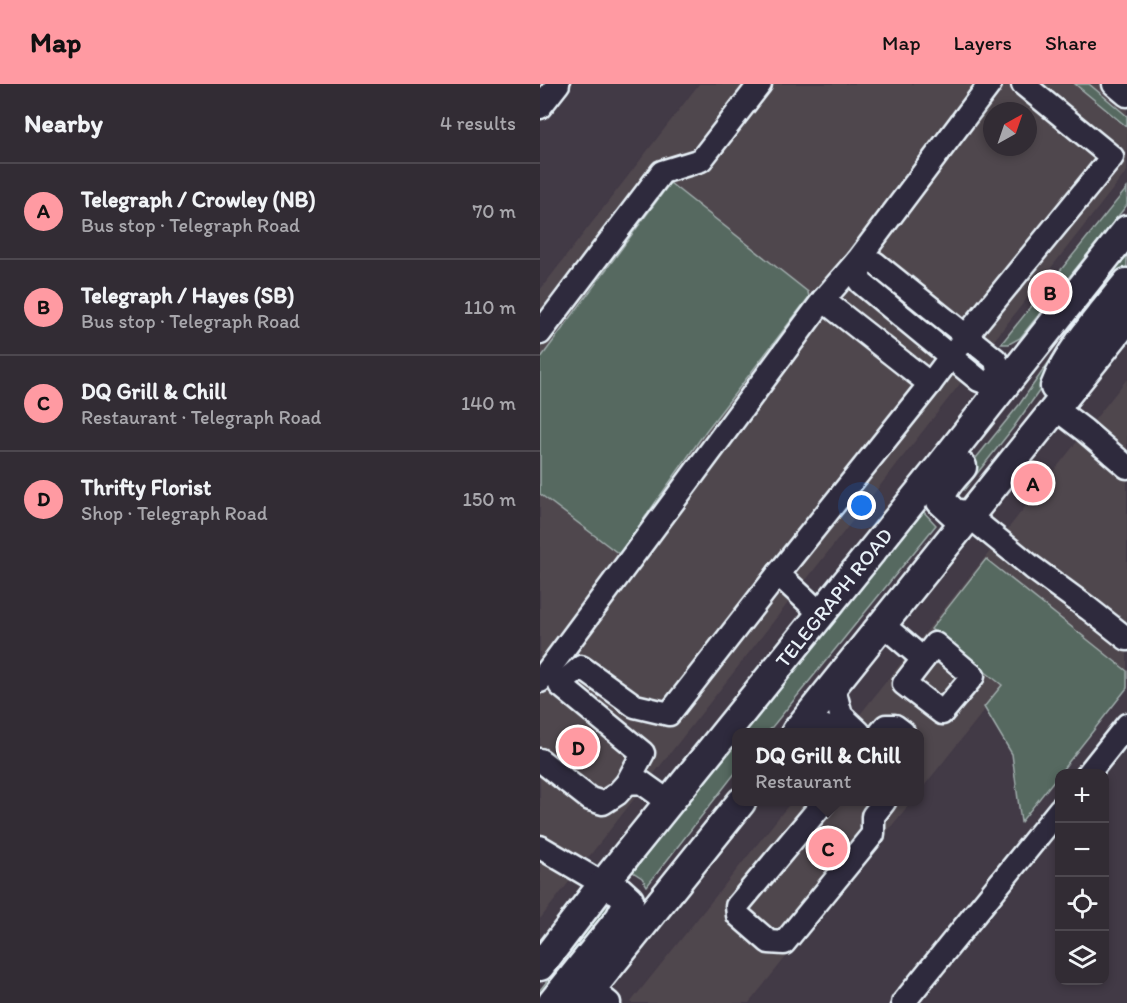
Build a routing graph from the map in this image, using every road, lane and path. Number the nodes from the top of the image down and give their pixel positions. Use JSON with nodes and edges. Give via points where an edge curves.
{"nodes":[{"id":1,"x":760,"y":84,"type":"edge"},
{"id":2,"x":990,"y":84,"type":"edge"},
{"id":3,"x":1023,"y":84,"type":"edge"},
{"id":4,"x":1114,"y":84,"type":"edge"},
{"id":5,"x":1127,"y":95,"type":"edge"},
{"id":6,"x":1127,"y":230,"type":"edge"},
{"id":7,"x":857,"y":261,"type":"junction"},
{"id":8,"x":1127,"y":283,"type":"edge"},
{"id":9,"x":823,"y":300,"type":"junction"},
{"id":10,"x":1127,"y":319,"type":"edge"},
{"id":11,"x":1054,"y":322,"type":"junction"},
{"id":12,"x":540,"y":333,"type":"edge"},
{"id":13,"x":966,"y":336,"type":"junction"},
{"id":14,"x":952,"y":357,"type":"junction"},
{"id":15,"x":930,"y":384,"type":"junction"},
{"id":16,"x":1001,"y":388,"type":"junction"},
{"id":17,"x":1047,"y":418,"type":"junction"},
{"id":18,"x":1127,"y":467,"type":"edge"},
{"id":19,"x":969,"y":516,"type":"junction"},
{"id":20,"x":778,"y":574,"type":"junction"},
{"id":21,"x":821,"y":614,"type":"junction"},
{"id":22,"x":882,"y":624,"type":"junction"},
{"id":23,"x":1127,"y":639,"type":"edge"},
{"id":24,"x":923,"y":659,"type":"dead end"},
{"id":25,"x":548,"y":680,"type":"edge"},
{"id":26,"x":833,"y":686,"type":"junction"},
{"id":27,"x":1127,"y":725,"type":"edge"},
{"id":28,"x":801,"y":727,"type":"edge"},
{"id":29,"x":830,"y":728,"type":"edge"},
{"id":30,"x":855,"y":728,"type":"edge"},
{"id":31,"x":540,"y":760,"type":"edge"},
{"id":32,"x":1092,"y":769,"type":"edge"},
{"id":33,"x":627,"y":783,"type":"junction"},
{"id":34,"x":669,"y":802,"type":"junction"},
{"id":35,"x":737,"y":806,"type":"edge"},
{"id":36,"x":820,"y":806,"type":"edge"},
{"id":37,"x":880,"y":806,"type":"edge"},
{"id":38,"x":1055,"y":814,"type":"edge"},
{"id":39,"x":540,"y":847,"type":"edge"},
{"id":40,"x":603,"y":884,"type":"junction"},
{"id":41,"x":540,"y":966,"type":"edge"},
{"id":42,"x":589,"y":993,"type":"edge"},
{"id":43,"x":552,"y":1003,"type":"edge"},
{"id":44,"x":903,"y":1003,"type":"edge"}],
"edges":[{"from":1,"to":12,"type":"street","via":[[701,160],[662,172]]},
{"from":2,"to":7,"type":"street"},
{"from":3,"to":13,"type":"street","via":[[1112,157]]},
{"from":4,"to":5,"type":"street"},
{"from":6,"to":11,"type":"main road","name":"TELEGRAPH ROAD"},
{"from":7,"to":9,"type":"street"},
{"from":7,"to":13,"type":"street","via":[[875,263]]},
{"from":7,"to":14,"type":"street","via":[[860,282]]},
{"from":8,"to":17,"type":"main road","via":[[1090,328],[1059,376]]},
{"from":9,"to":15,"type":"street"},
{"from":9,"to":25,"type":"street"},
{"from":10,"to":17,"type":"main road"},
{"from":11,"to":16,"type":"main road","name":"TELEGRAPH ROAD"},
{"from":11,"to":19,"type":"main road","via":[[1041,361],[1016,400],[941,496],[944,505],[954,513]]},
{"from":13,"to":14,"type":"street"},
{"from":13,"to":16,"type":"street","via":[[996,360]]},
{"from":14,"to":15,"type":"street"},
{"from":14,"to":16,"type":"street","via":[[979,380]]},
{"from":15,"to":20,"type":"street"},
{"from":16,"to":21,"type":"main road","name":"TELEGRAPH ROAD"},
{"from":17,"to":18,"type":"street","via":[[1084,430]]},
{"from":17,"to":19,"type":"main road"},
{"from":19,"to":22,"type":"main road"},
{"from":19,"to":23,"type":"street"},
{"from":20,"to":21,"type":"street"},
{"from":20,"to":25,"type":"street","via":[[669,714],[635,706],[581,667]]},
{"from":21,"to":34,"type":"main road","name":"TELEGRAPH ROAD"},
{"from":22,"to":24,"type":"street"},
{"from":22,"to":26,"type":"main road"},
{"from":25,"to":33,"type":"street","via":[[643,753]]},
{"from":26,"to":28,"type":"main road"},
{"from":26,"to":30,"type":"street","via":[[841,715]]},
{"from":27,"to":32,"type":"street"},
{"from":28,"to":29,"type":"street"},
{"from":31,"to":33,"type":"street","via":[[590,799],[603,803]]},
{"from":33,"to":34,"type":"street","via":[[641,782]]},
{"from":34,"to":40,"type":"main road","name":"TELEGRAPH ROAD"},
{"from":35,"to":42,"type":"main road"},
{"from":36,"to":37,"type":"street","via":[[737,906],[738,915],[770,942],[784,943],[873,834],[873,816]]},
{"from":38,"to":44,"type":"street"},
{"from":39,"to":40,"type":"street"},
{"from":40,"to":41,"type":"main road","name":"TELEGRAPH ROAD"},
{"from":40,"to":42,"type":"main road","via":[[625,894],[629,900]]},
{"from":42,"to":43,"type":"main road"}]}
